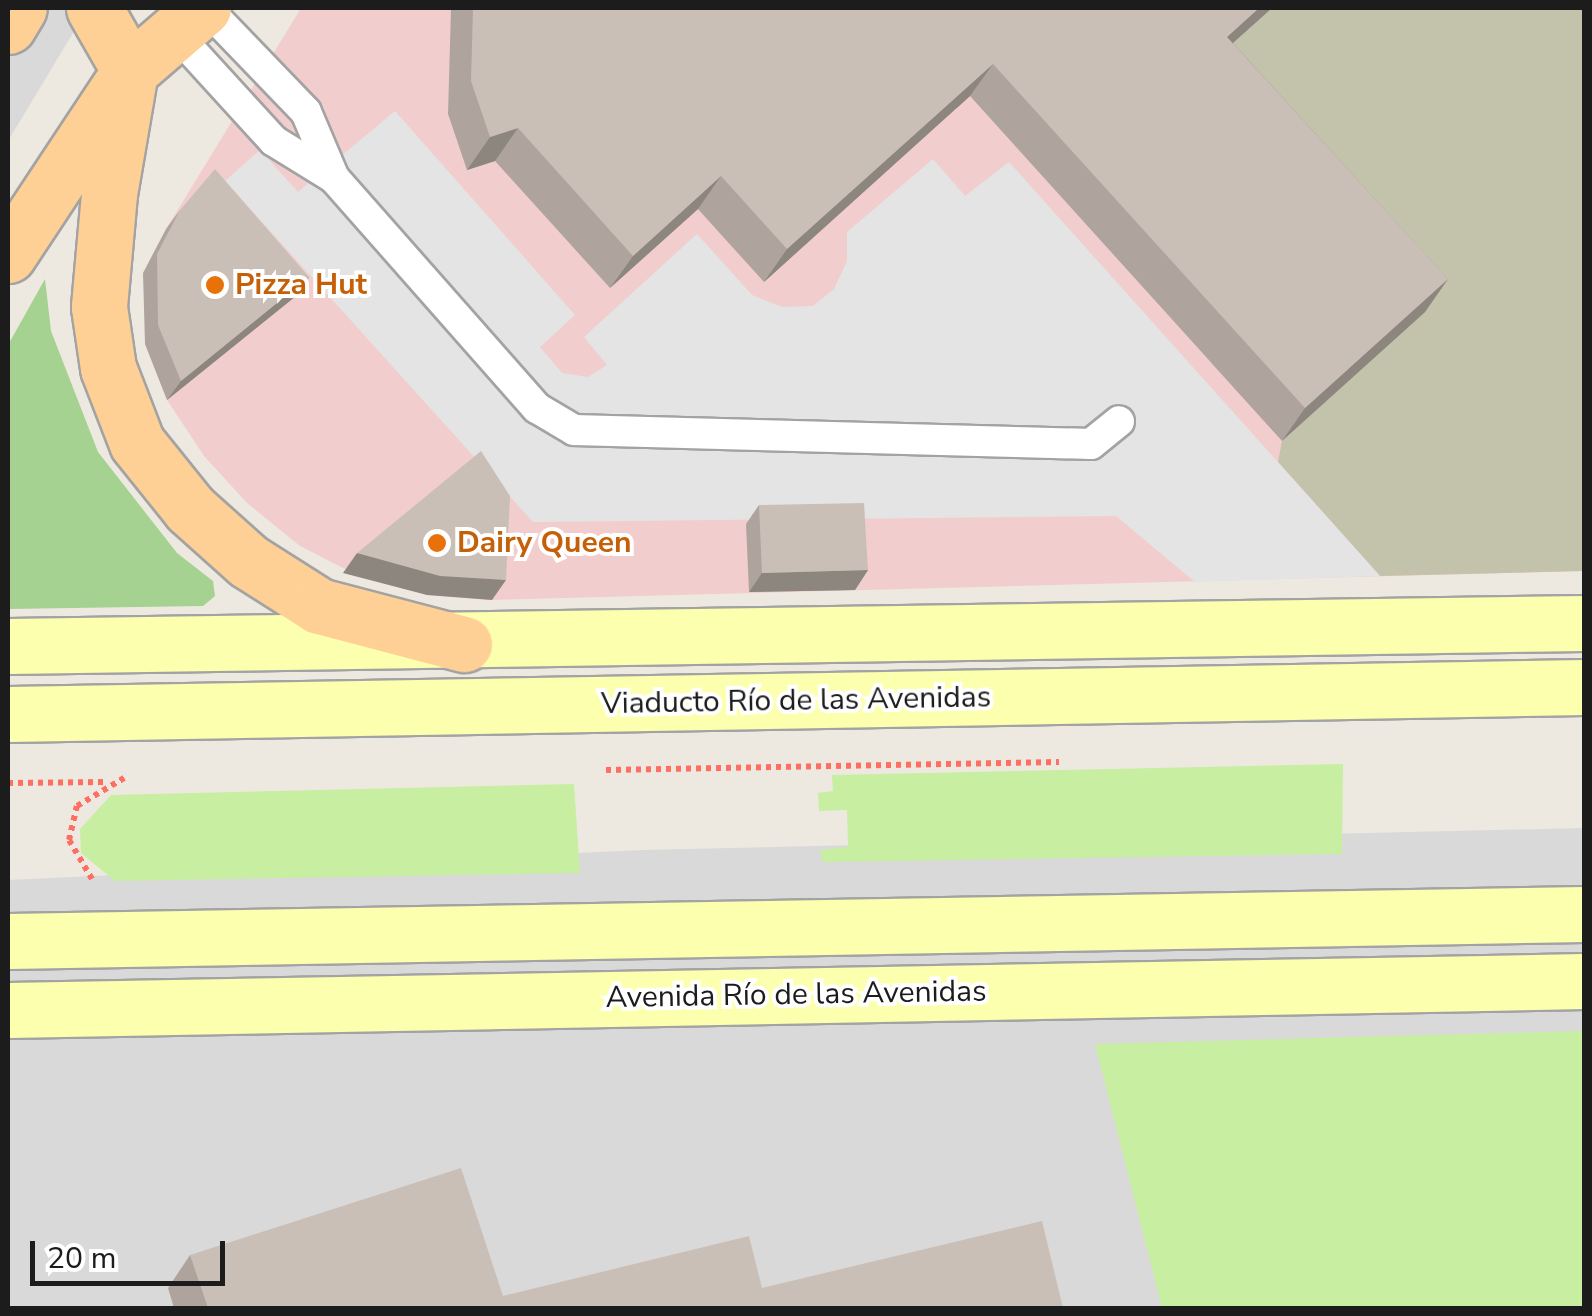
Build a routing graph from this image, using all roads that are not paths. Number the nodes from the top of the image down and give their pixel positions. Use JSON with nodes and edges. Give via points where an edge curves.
{"nodes":[{"id":1,"x":19,"y":8,"type":"edge"},
{"id":2,"x":94,"y":8,"type":"edge"},
{"id":3,"x":189,"y":15,"type":"edge"},
{"id":4,"x":8,"y":26,"type":"edge"},
{"id":5,"x":130,"y":71,"type":"junction"},
{"id":6,"x":334,"y":178,"type":"junction"},
{"id":7,"x":8,"y":255,"type":"edge"},
{"id":8,"x":1120,"y":421,"type":"dead end"},
{"id":9,"x":1584,"y":622,"type":"edge"},
{"id":10,"x":464,"y":644,"type":"junction"},
{"id":11,"x":8,"y":646,"type":"edge"},
{"id":12,"x":1584,"y":687,"type":"edge"},
{"id":13,"x":8,"y":714,"type":"edge"},
{"id":14,"x":1584,"y":914,"type":"edge"},
{"id":15,"x":8,"y":941,"type":"edge"},
{"id":16,"x":1584,"y":981,"type":"edge"},
{"id":17,"x":8,"y":1010,"type":"edge"}],
"edges":[{"from":1,"to":4,"type":"main road"},
{"from":2,"to":5,"type":"main road"},
{"from":3,"to":5,"type":"main road"},
{"from":3,"to":6,"type":"lane","via":[[274,141]]},
{"from":3,"to":6,"type":"lane","via":[[306,112]]},
{"from":5,"to":7,"type":"main road"},
{"from":5,"to":10,"type":"main road","via":[[100,256],[100,307],[108,368],[136,443],[190,509],[248,561],[319,606]]},
{"from":6,"to":8,"type":"lane","via":[[537,408],[574,430],[1091,444]]},
{"from":9,"to":10,"type":"street"},
{"from":10,"to":11,"type":"street"},
{"from":12,"to":13,"type":"street","name":"Viaducto Río de las Avenidas"},
{"from":14,"to":15,"type":"street"},
{"from":16,"to":17,"type":"street","name":"Avenida Río de las Avenidas"}]}
